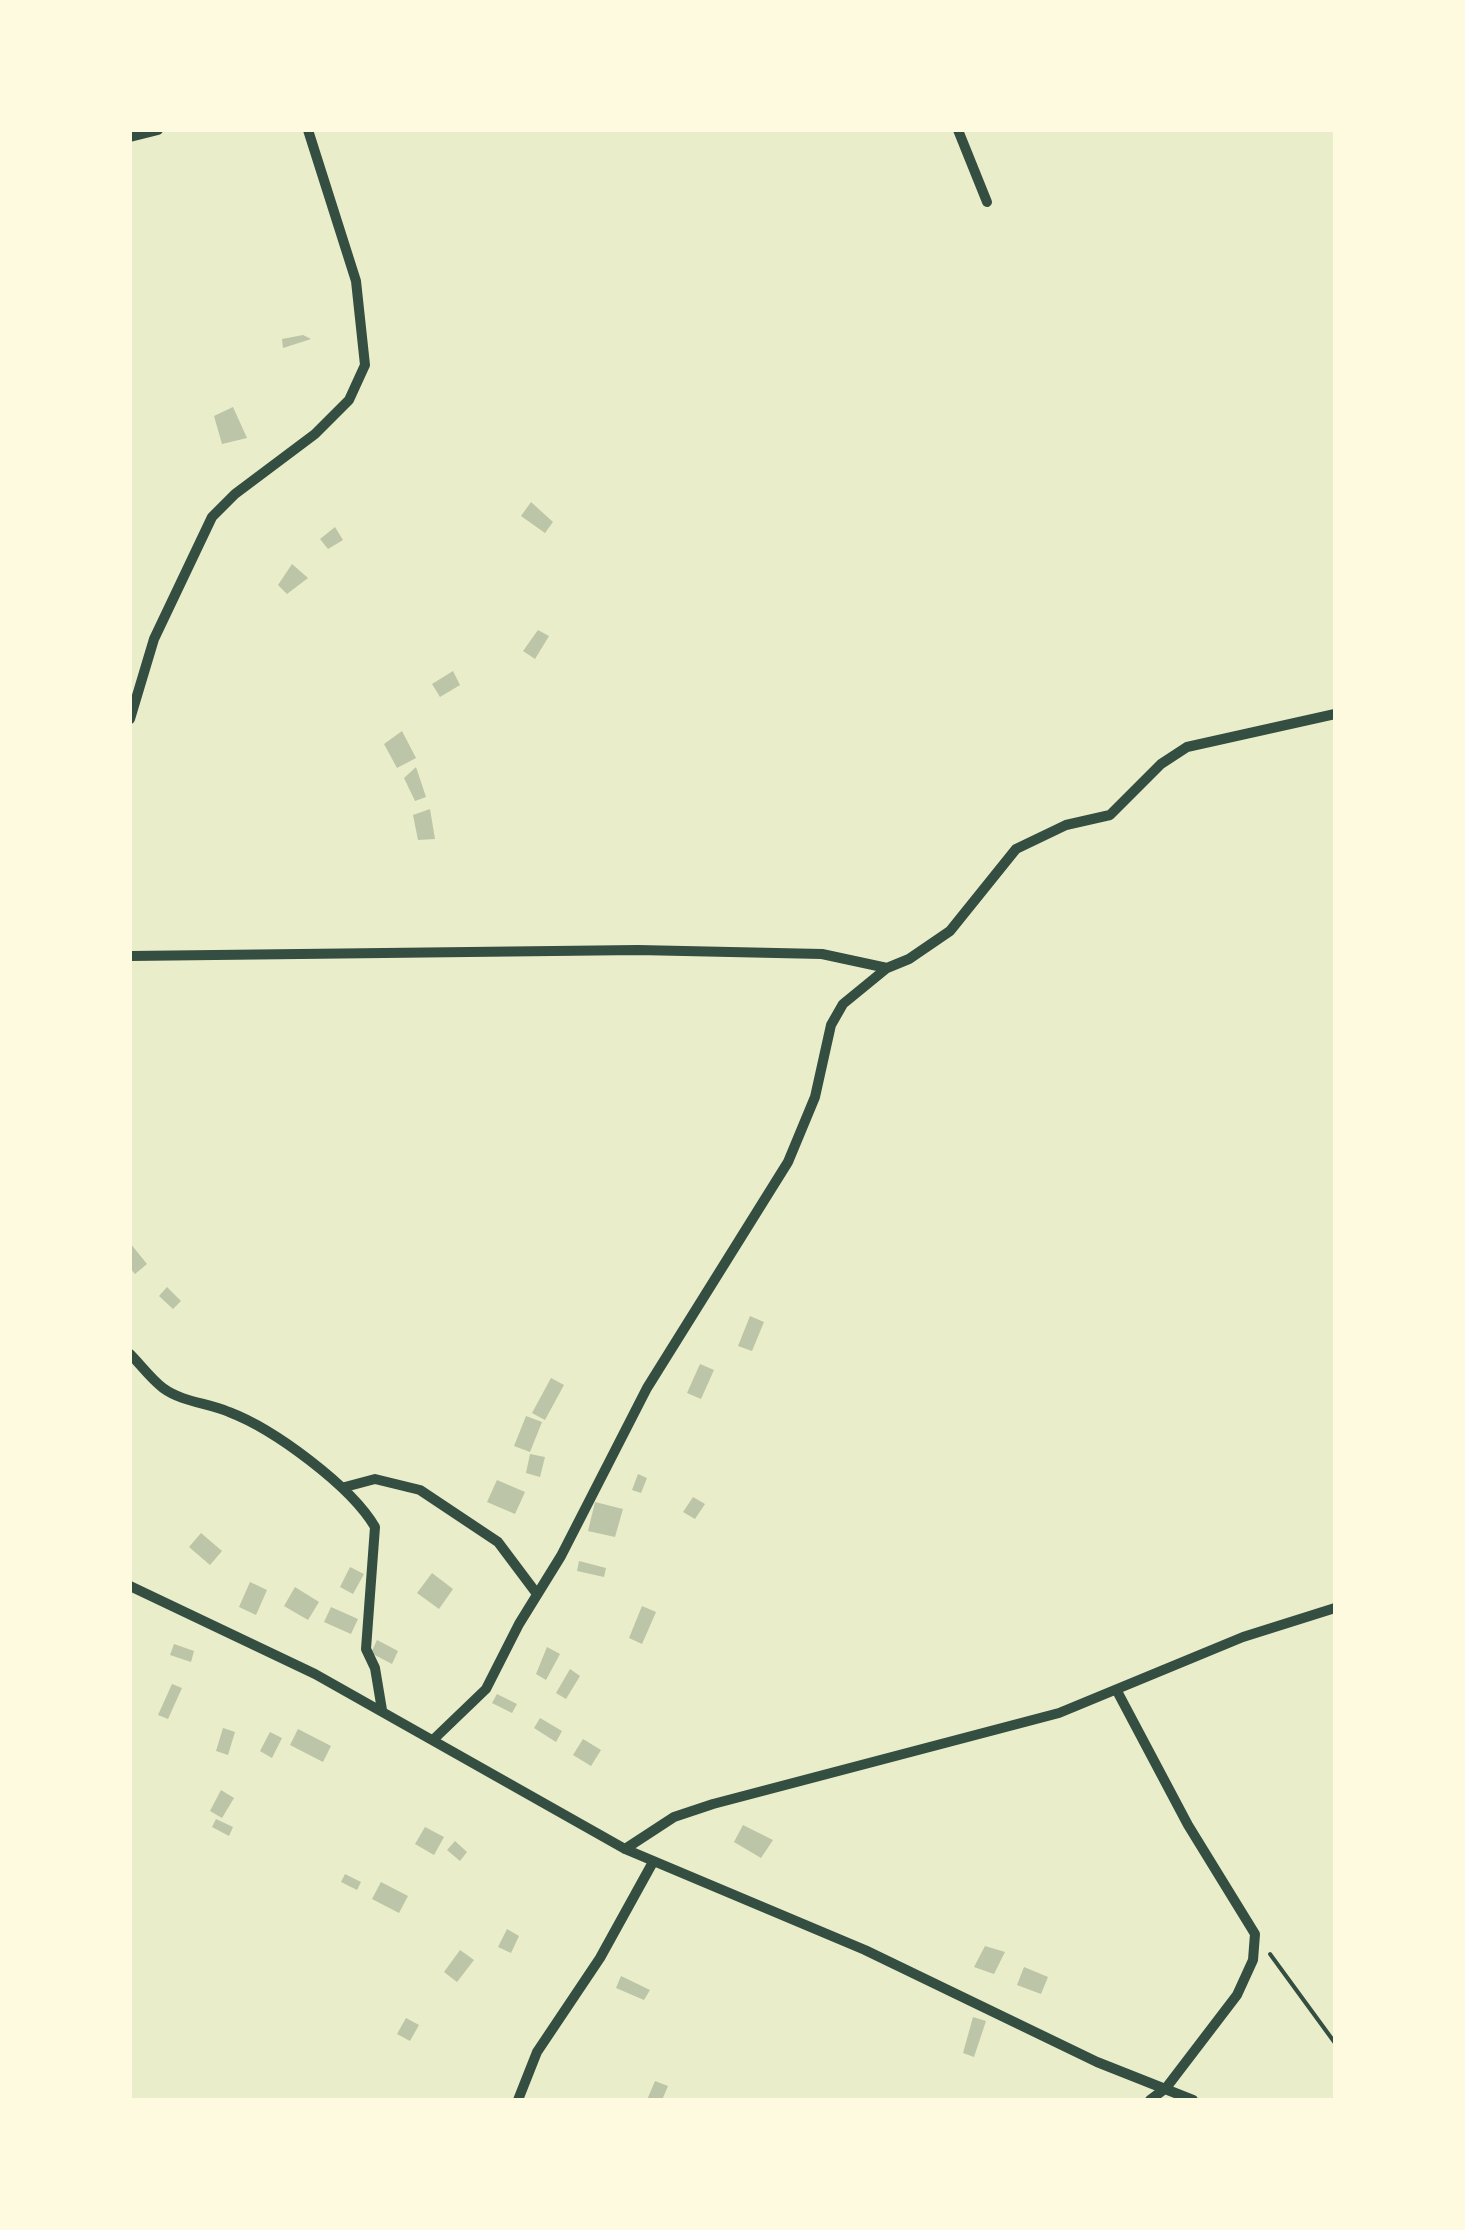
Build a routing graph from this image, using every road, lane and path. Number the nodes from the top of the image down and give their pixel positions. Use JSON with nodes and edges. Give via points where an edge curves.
{"nodes":[{"id":1,"x":158,"y":130,"type":"edge"},
{"id":2,"x":308,"y":130,"type":"edge"},
{"id":3,"x":958,"y":130,"type":"edge"},
{"id":4,"x":130,"y":138,"type":"edge"},
{"id":5,"x":987,"y":202,"type":"dead end"},
{"id":6,"x":1335,"y":714,"type":"edge"},
{"id":7,"x":130,"y":718,"type":"edge"},
{"id":8,"x":130,"y":956,"type":"edge"},
{"id":9,"x":888,"y":968,"type":"junction"},
{"id":10,"x":130,"y":1354,"type":"edge"},
{"id":11,"x":345,"y":1487,"type":"junction"},
{"id":12,"x":130,"y":1586,"type":"edge"},
{"id":13,"x":536,"y":1594,"type":"junction"},
{"id":14,"x":1335,"y":1608,"type":"edge"},
{"id":15,"x":1117,"y":1691,"type":"junction"},
{"id":16,"x":382,"y":1710,"type":"junction"},
{"id":17,"x":436,"y":1738,"type":"junction"},
{"id":18,"x":625,"y":1849,"type":"junction"},
{"id":19,"x":653,"y":1862,"type":"junction"},
{"id":20,"x":1255,"y":1934,"type":"junction"},
{"id":21,"x":1335,"y":2043,"type":"edge"},
{"id":22,"x":1166,"y":2088,"type":"junction"},
{"id":23,"x":518,"y":2100,"type":"edge"},
{"id":24,"x":1150,"y":2100,"type":"edge"},
{"id":25,"x":1194,"y":2100,"type":"edge"}],
"edges":[{"from":1,"to":4,"type":"street"},
{"from":2,"to":7,"type":"street","via":[[356,281],[366,365],[349,400],[315,434],[212,517],[154,639]]},
{"from":3,"to":5,"type":"street"},
{"from":6,"to":9,"type":"street","via":[[1187,747],[1110,815],[1042,834],[1011,853],[950,930]]},
{"from":8,"to":9,"type":"street","via":[[638,950],[822,954]]},
{"from":9,"to":13,"type":"street","via":[[843,1004],[830,1025],[815,1097],[788,1162],[646,1388]]},
{"from":10,"to":11,"type":"street","via":[[161,1387],[261,1428]]},
{"from":11,"to":13,"type":"street","via":[[374,1480],[420,1490],[498,1542]]},
{"from":11,"to":16,"type":"street","via":[[376,1527],[366,1649]]},
{"from":12,"to":16,"type":"street"},
{"from":13,"to":17,"type":"street","via":[[486,1689]]},
{"from":14,"to":15,"type":"street","via":[[1242,1636]]},
{"from":15,"to":18,"type":"street","via":[[1060,1713],[712,1804],[674,1817]]},
{"from":15,"to":20,"type":"street"},
{"from":16,"to":17,"type":"street"},
{"from":17,"to":18,"type":"street"},
{"from":18,"to":19,"type":"street"},
{"from":19,"to":22,"type":"street"},
{"from":19,"to":23,"type":"street","via":[[538,2052]]},
{"from":20,"to":21,"type":"path"},
{"from":20,"to":22,"type":"street","via":[[1253,1960],[1237,1995]]},
{"from":22,"to":24,"type":"street"},
{"from":22,"to":25,"type":"street"}]}
